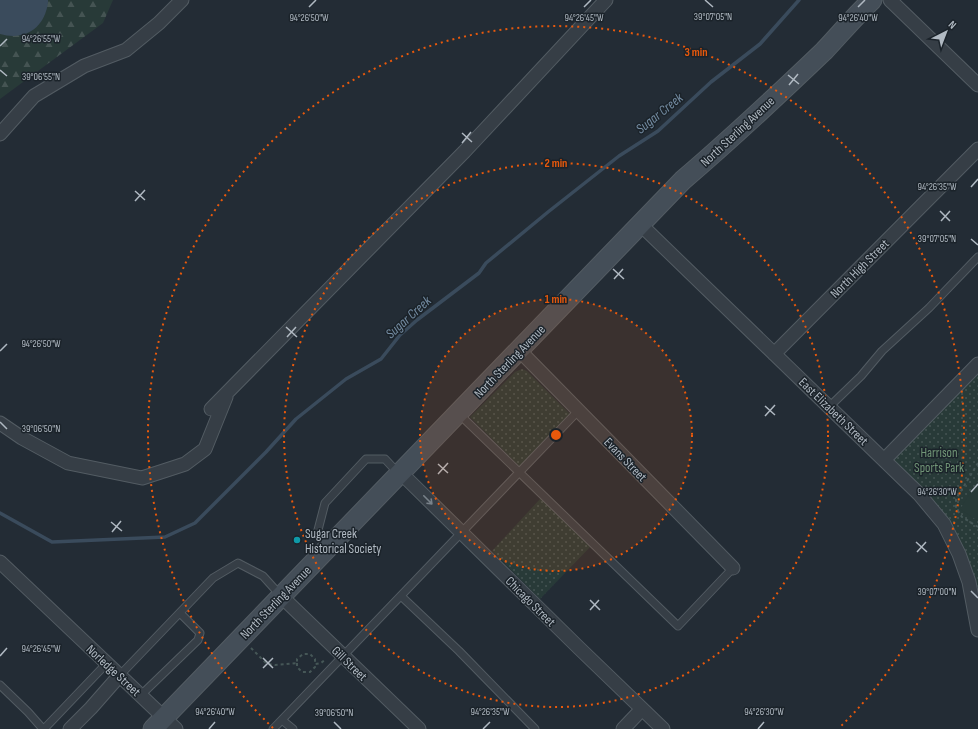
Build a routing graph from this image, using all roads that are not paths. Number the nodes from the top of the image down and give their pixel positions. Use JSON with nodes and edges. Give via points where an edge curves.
{"nodes":[{"id":1,"x":182,"y":0,"type":"edge"},
{"id":2,"x":606,"y":0,"type":"edge"},
{"id":3,"x":890,"y":0,"type":"edge"},
{"id":4,"x":864,"y":3,"type":"edge"},
{"id":5,"x":978,"y":85,"type":"edge"},
{"id":6,"x":0,"y":134,"type":"edge"},
{"id":7,"x":978,"y":149,"type":"edge"},
{"id":8,"x":640,"y":224,"type":"junction"},
{"id":9,"x":978,"y":256,"type":"edge"},
{"id":10,"x":519,"y":350,"type":"junction"},
{"id":11,"x":774,"y":354,"type":"junction"},
{"id":12,"x":978,"y":364,"type":"edge"},
{"id":13,"x":228,"y":391,"type":"junction"},
{"id":14,"x":829,"y":407,"type":"junction"},
{"id":15,"x":211,"y":409,"type":"dead end"},
{"id":16,"x":579,"y":410,"type":"junction"},
{"id":17,"x":458,"y":413,"type":"junction"},
{"id":18,"x":0,"y":423,"type":"edge"},
{"id":19,"x":884,"y":460,"type":"junction"},
{"id":20,"x":520,"y":472,"type":"junction"},
{"id":21,"x":400,"y":473,"type":"junction"},
{"id":22,"x":462,"y":532,"type":"junction"},
{"id":23,"x":330,"y":545,"type":"junction"},
{"id":24,"x":0,"y":562,"type":"edge"},
{"id":25,"x":733,"y":568,"type":"joint"},
{"id":26,"x":281,"y":596,"type":"junction"},
{"id":27,"x":401,"y":596,"type":"junction"},
{"id":28,"x":180,"y":612,"type":"junction"},
{"id":29,"x":978,"y":630,"type":"edge"},
{"id":30,"x":343,"y":656,"type":"junction"},
{"id":31,"x":107,"y":663,"type":"junction"},
{"id":32,"x":120,"y":675,"type":"junction"},
{"id":33,"x":0,"y":684,"type":"edge"},
{"id":34,"x":141,"y":696,"type":"junction"},
{"id":35,"x":642,"y":709,"type":"junction"},
{"id":36,"x":282,"y":720,"type":"junction"},
{"id":37,"x":165,"y":725,"type":"edge"},
{"id":38,"x":661,"y":728,"type":"edge"},
{"id":39,"x":43,"y":729,"type":"edge"},
{"id":40,"x":70,"y":729,"type":"edge"},
{"id":41,"x":273,"y":729,"type":"edge"},
{"id":42,"x":293,"y":729,"type":"edge"},
{"id":43,"x":419,"y":729,"type":"edge"},
{"id":44,"x":535,"y":729,"type":"edge"},
{"id":45,"x":623,"y":729,"type":"edge"}],
"edges":[{"from":1,"to":6,"type":"street","via":[[126,50],[84,66],[34,96]]},
{"from":2,"to":13,"type":"street","via":[[458,158]]},
{"from":3,"to":5,"type":"street"},
{"from":4,"to":8,"type":"main road","name":"North Sterling Avenue","via":[[825,50],[683,180]]},
{"from":7,"to":11,"type":"street","name":"North High Street"},
{"from":8,"to":10,"type":"main road","name":"North Sterling Avenue"},
{"from":8,"to":11,"type":"street","name":"East Elizabeth Street"},
{"from":9,"to":14,"type":"lane"},
{"from":10,"to":16,"type":"street","name":"Evans Street"},
{"from":10,"to":17,"type":"main road","name":"North Sterling Avenue"},
{"from":11,"to":14,"type":"street","name":"East Elizabeth Street"},
{"from":12,"to":19,"type":"street"},
{"from":13,"to":15,"type":"street"},
{"from":13,"to":18,"type":"street","via":[[205,449],[185,464],[142,478],[68,463]]},
{"from":14,"to":19,"type":"street","name":"East Elizabeth Street"},
{"from":16,"to":20,"type":"lane"},
{"from":16,"to":25,"type":"street","name":"Evans Street"},
{"from":17,"to":20,"type":"lane"},
{"from":17,"to":21,"type":"main road","name":"North Sterling Avenue"},
{"from":19,"to":29,"type":"street","name":"East Elizabeth Street","via":[[919,494],[944,524],[969,582]]},
{"from":20,"to":22,"type":"lane"},
{"from":20,"to":25,"type":"lane","via":[[678,626]]},
{"from":21,"to":22,"type":"street","name":"Chicago Street","one_way":true},
{"from":21,"to":23,"type":"main road","name":"North Sterling Avenue"},
{"from":21,"to":23,"type":"lane","via":[[385,459],[366,459],[325,503],[318,530]]},
{"from":22,"to":27,"type":"lane"},
{"from":22,"to":35,"type":"street","name":"Chicago Street"},
{"from":23,"to":26,"type":"main road","name":"North Sterling Avenue"},
{"from":24,"to":31,"type":"street","name":"Norledge Street"},
{"from":26,"to":28,"type":"lane","via":[[263,576],[238,563],[213,578]]},
{"from":26,"to":30,"type":"street","name":"Gill Street"},
{"from":26,"to":37,"type":"main road","name":"North Sterling Avenue"},
{"from":27,"to":30,"type":"lane"},
{"from":27,"to":44,"type":"lane"},
{"from":28,"to":32,"type":"lane"},
{"from":28,"to":34,"type":"lane","via":[[200,633],[198,640]]},
{"from":30,"to":36,"type":"lane"},
{"from":30,"to":43,"type":"street","name":"Gill Street"},
{"from":31,"to":32,"type":"street","name":"Norledge Street"},
{"from":31,"to":39,"type":"lane"},
{"from":32,"to":34,"type":"street","name":"Norledge Street"},
{"from":32,"to":40,"type":"street"},
{"from":33,"to":39,"type":"lane"},
{"from":34,"to":37,"type":"street","name":"Norledge Street"},
{"from":35,"to":38,"type":"street","name":"Chicago Street"},
{"from":35,"to":45,"type":"street"},
{"from":36,"to":41,"type":"lane"},
{"from":36,"to":42,"type":"lane"}]}
